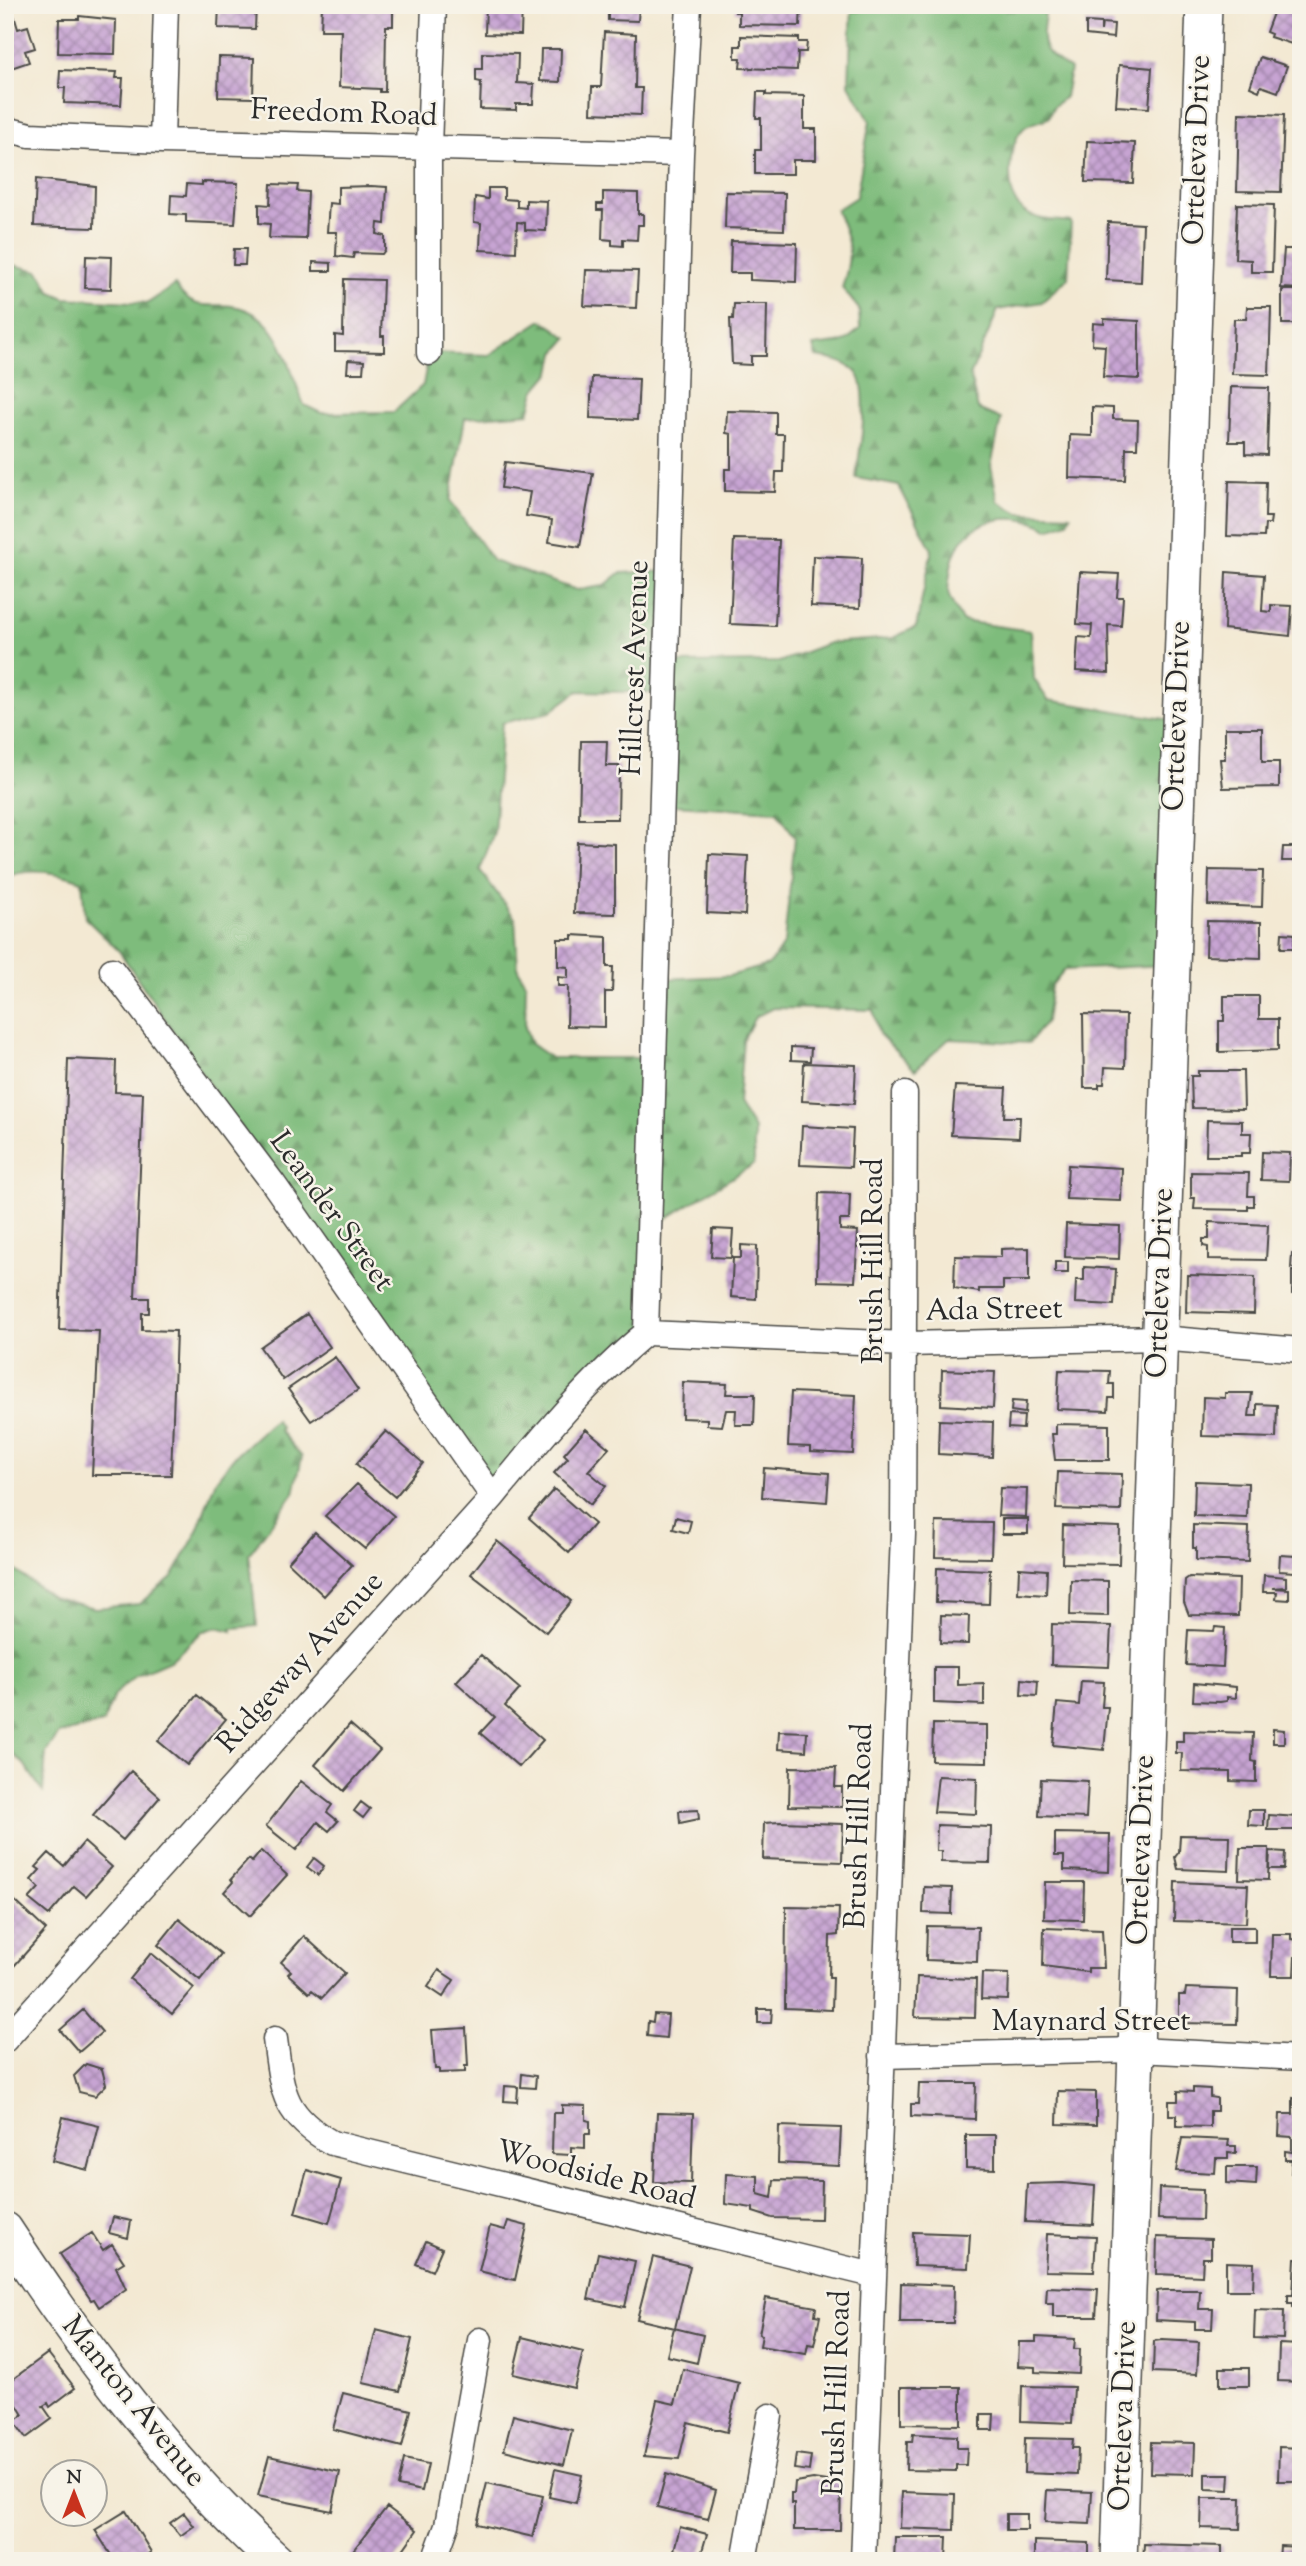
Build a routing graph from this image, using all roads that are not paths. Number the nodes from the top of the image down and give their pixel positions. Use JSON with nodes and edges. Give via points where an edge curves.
{"nodes":[{"id":1,"x":166,"y":5,"type":"edge"},
{"id":2,"x":435,"y":5,"type":"edge"},
{"id":3,"x":689,"y":5,"type":"edge"},
{"id":4,"x":1204,"y":5,"type":"edge"},
{"id":5,"x":5,"y":129,"type":"edge"},
{"id":6,"x":162,"y":141,"type":"junction"},
{"id":7,"x":429,"y":148,"type":"junction"},
{"id":8,"x":681,"y":154,"type":"junction"},
{"id":9,"x":429,"y":353,"type":"dead end"},
{"id":10,"x":112,"y":970,"type":"dead end"},
{"id":11,"x":905,"y":1094,"type":"dead end"},
{"id":12,"x":646,"y":1333,"type":"junction"},
{"id":13,"x":1160,"y":1338,"type":"junction"},
{"id":14,"x":906,"y":1344,"type":"junction"},
{"id":15,"x":1301,"y":1350,"type":"edge"},
{"id":16,"x":493,"y":1497,"type":"junction"},
{"id":17,"x":275,"y":2039,"type":"dead end"},
{"id":18,"x":5,"y":2040,"type":"edge"},
{"id":19,"x":1137,"y":2050,"type":"junction"},
{"id":20,"x":882,"y":2056,"type":"junction"},
{"id":21,"x":1301,"y":2058,"type":"edge"},
{"id":22,"x":5,"y":2230,"type":"edge"},
{"id":23,"x":873,"y":2275,"type":"junction"},
{"id":24,"x":480,"y":2340,"type":"dead end"},
{"id":25,"x":770,"y":2416,"type":"dead end"},
{"id":26,"x":276,"y":2561,"type":"edge"},
{"id":27,"x":434,"y":2561,"type":"edge"},
{"id":28,"x":744,"y":2561,"type":"edge"},
{"id":29,"x":863,"y":2561,"type":"edge"},
{"id":30,"x":1119,"y":2561,"type":"edge"}],
"edges":[{"from":1,"to":6,"type":"street"},
{"from":2,"to":7,"type":"street"},
{"from":3,"to":8,"type":"street","name":"Hillcrest Avenue"},
{"from":4,"to":13,"type":"street","name":"Orteleva Drive"},
{"from":5,"to":6,"type":"street","name":"Freedom Road","via":[[30,135]]},
{"from":6,"to":7,"type":"street","name":"Freedom Road"},
{"from":7,"to":8,"type":"street","name":"Freedom Road"},
{"from":7,"to":9,"type":"street"},
{"from":8,"to":12,"type":"street","name":"Hillcrest Avenue"},
{"from":10,"to":16,"type":"street","name":"Leander Street","via":[[273,1183]]},
{"from":11,"to":14,"type":"street","name":"Brush Hill Road"},
{"from":12,"to":14,"type":"street","name":"Ada Street"},
{"from":12,"to":16,"type":"street","name":"Ridgeway Avenue","via":[[617,1357]]},
{"from":13,"to":14,"type":"street","name":"Ada Street"},
{"from":13,"to":15,"type":"street","name":"Ada Street"},
{"from":13,"to":19,"type":"street","name":"Orteleva Drive"},
{"from":14,"to":20,"type":"street","name":"Brush Hill Road"},
{"from":16,"to":18,"type":"street","name":"Ridgeway Avenue"},
{"from":17,"to":23,"type":"street","name":"Woodside Road","via":[[286,2101],[308,2129],[331,2143]]},
{"from":19,"to":20,"type":"street","name":"Maynard Street"},
{"from":19,"to":21,"type":"street","name":"Maynard Street"},
{"from":19,"to":30,"type":"street","name":"Orteleva Drive"},
{"from":20,"to":23,"type":"street","name":"Brush Hill Road"},
{"from":22,"to":26,"type":"street","name":"Manton Avenue","via":[[122,2395],[223,2512]]},
{"from":23,"to":29,"type":"street","name":"Brush Hill Road"},
{"from":24,"to":27,"type":"street","via":[[447,2525]]},
{"from":25,"to":28,"type":"street"}]}
